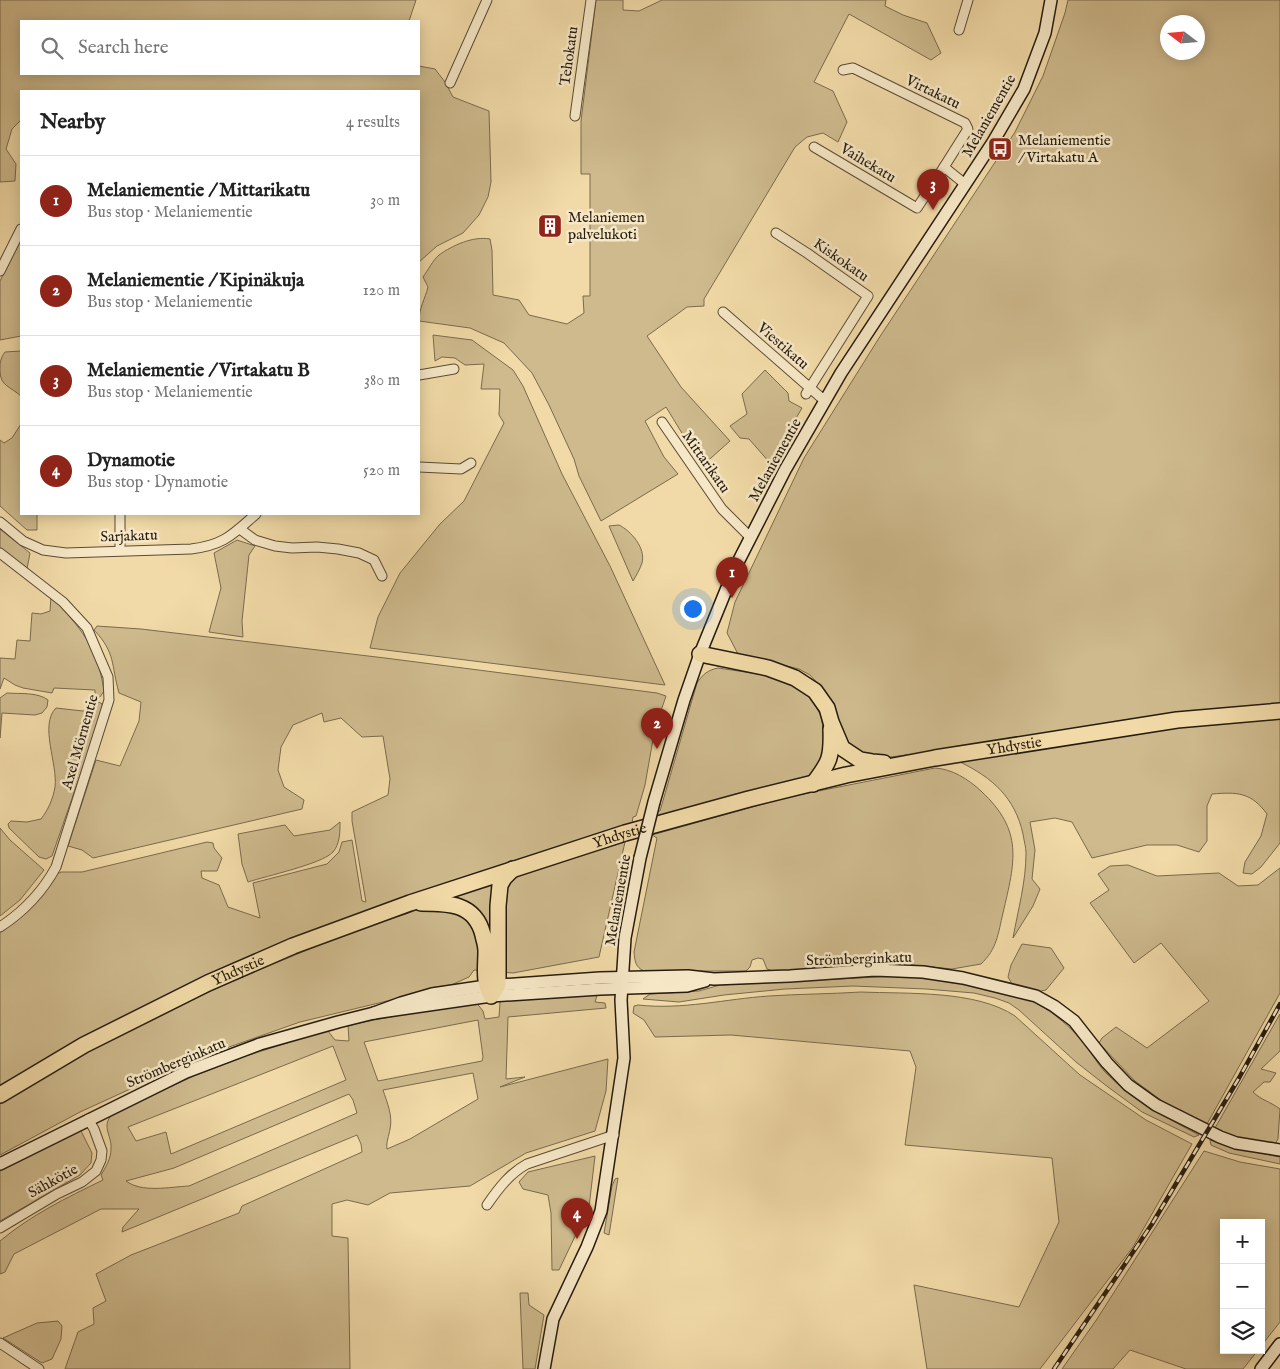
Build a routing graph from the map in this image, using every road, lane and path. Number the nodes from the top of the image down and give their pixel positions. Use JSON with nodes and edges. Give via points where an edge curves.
{"nodes":[{"id":1,"x":487,"y":0,"type":"edge"},
{"id":2,"x":591,"y":0,"type":"edge"},
{"id":3,"x":968,"y":0,"type":"edge"},
{"id":4,"x":1051,"y":0,"type":"edge"},
{"id":5,"x":959,"y":30,"type":"dead end"},
{"id":6,"x":843,"y":70,"type":"dead end"},
{"id":7,"x":450,"y":83,"type":"dead end"},
{"id":8,"x":575,"y":116,"type":"dead end"},
{"id":9,"x":814,"y":147,"type":"dead end"},
{"id":10,"x":944,"y":167,"type":"junction"},
{"id":11,"x":965,"y":184,"type":"junction"},
{"id":12,"x":20,"y":231,"type":"edge"},
{"id":13,"x":776,"y":233,"type":"dead end"},
{"id":14,"x":0,"y":271,"type":"edge"},
{"id":15,"x":723,"y":312,"type":"dead end"},
{"id":16,"x":454,"y":369,"type":"dead end"},
{"id":17,"x":420,"y":375,"type":"edge"},
{"id":18,"x":808,"y":391,"type":"junction"},
{"id":19,"x":825,"y":401,"type":"junction"},
{"id":20,"x":662,"y":422,"type":"dead end"},
{"id":21,"x":471,"y":463,"type":"dead end"},
{"id":22,"x":420,"y":467,"type":"edge"},
{"id":23,"x":120,"y":515,"type":"edge"},
{"id":24,"x":255,"y":515,"type":"edge"},
{"id":25,"x":0,"y":522,"type":"edge"},
{"id":26,"x":240,"y":529,"type":"junction"},
{"id":27,"x":750,"y":537,"type":"junction"},
{"id":28,"x":120,"y":550,"type":"junction"},
{"id":29,"x":0,"y":553,"type":"edge"},
{"id":30,"x":382,"y":576,"type":"dead end"},
{"id":31,"x":700,"y":654,"type":"junction"},
{"id":32,"x":1280,"y":711,"type":"edge"},
{"id":33,"x":831,"y":722,"type":"junction"},
{"id":34,"x":910,"y":763,"type":"junction"},
{"id":35,"x":813,"y":784,"type":"junction"},
{"id":36,"x":514,"y":868,"type":"junction"},
{"id":37,"x":410,"y":903,"type":"junction"},
{"id":38,"x":0,"y":927,"type":"edge"},
{"id":39,"x":622,"y":976,"type":"junction"},
{"id":40,"x":714,"y":978,"type":"junction"},
{"id":41,"x":492,"y":989,"type":"junction"},
{"id":42,"x":622,"y":989,"type":"junction"},
{"id":43,"x":0,"y":1095,"type":"edge"},
{"id":44,"x":88,"y":1119,"type":"junction"},
{"id":45,"x":614,"y":1134,"type":"junction"},
{"id":46,"x":1280,"y":1150,"type":"edge"},
{"id":47,"x":0,"y":1164,"type":"edge"},
{"id":48,"x":487,"y":1205,"type":"dead end"},
{"id":49,"x":0,"y":1228,"type":"edge"},
{"id":50,"x":0,"y":1343,"type":"edge"},
{"id":51,"x":1280,"y":1344,"type":"edge"},
{"id":52,"x":39,"y":1369,"type":"edge"},
{"id":53,"x":544,"y":1369,"type":"edge"},
{"id":54,"x":1261,"y":1369,"type":"edge"}],
"edges":[{"from":1,"to":7,"type":"street"},
{"from":2,"to":8,"type":"street","name":"Tehokatu"},
{"from":3,"to":5,"type":"street"},
{"from":4,"to":11,"type":"street","name":"Melaniementie","via":[[1045,33],[1024,89]]},
{"from":6,"to":10,"type":"street","name":"Virtakatu","via":[[853,68],[965,123],[968,130]]},
{"from":9,"to":10,"type":"street","name":"Vaihekatu","via":[[917,208]]},
{"from":10,"to":11,"type":"street"},
{"from":11,"to":19,"type":"street","name":"Melaniementie"},
{"from":12,"to":14,"type":"street"},
{"from":13,"to":18,"type":"street","name":"Kiskokatu","via":[[868,296]]},
{"from":15,"to":18,"type":"street","name":"Viestikatu"},
{"from":16,"to":17,"type":"street"},
{"from":18,"to":19,"type":"street","name":"Viestikatu"},
{"from":19,"to":27,"type":"street","name":"Melaniementie"},
{"from":20,"to":27,"type":"street","name":"Mittarikatu","via":[[722,509]]},
{"from":21,"to":22,"type":"street","via":[[461,469]]},
{"from":23,"to":28,"type":"street"},
{"from":24,"to":26,"type":"street","name":"Sarjakatu"},
{"from":25,"to":28,"type":"street","name":"Sarjakatu","via":[[24,541],[43,550],[66,553]]},
{"from":26,"to":28,"type":"street","name":"Sarjakatu","via":[[226,540],[208,547]]},
{"from":26,"to":30,"type":"street","via":[[255,540],[278,547],[359,553],[374,560]]},
{"from":27,"to":31,"type":"street","name":"Melaniementie","via":[[734,568]]},
{"from":29,"to":38,"type":"street","name":"Axel Mörnentie","via":[[63,602],[87,628],[108,677],[109,700],[56,867],[46,884],[14,918]]},
{"from":31,"to":33,"type":"highway","via":[[768,668],[795,678],[815,691],[827,708]]},
{"from":31,"to":39,"type":"street","name":"Melaniementie","bridge":true,"via":[[640,858],[628,912]]},
{"from":32,"to":34,"type":"highway","name":"Yhdystie","via":[[1177,720]]},
{"from":33,"to":34,"type":"highway","via":[[842,748],[860,760]]},
{"from":33,"to":35,"type":"highway","via":[[832,748],[827,766]]},
{"from":34,"to":35,"type":"highway","name":"Yhdystie"},
{"from":35,"to":36,"type":"highway","name":"Yhdystie","via":[[625,833]]},
{"from":36,"to":37,"type":"highway","name":"Yhdystie"},
{"from":36,"to":41,"type":"highway","via":[[500,885]]},
{"from":37,"to":41,"type":"highway","via":[[445,903],[466,909],[474,916],[480,924],[486,948]]},
{"from":37,"to":43,"type":"highway","name":"Yhdystie","via":[[293,946],[208,983],[84,1045]]},
{"from":39,"to":40,"type":"street","name":"Strömberginkatu"},
{"from":39,"to":41,"type":"street","name":"Strömberginkatu"},
{"from":39,"to":42,"type":"street","name":"Melaniementie"},
{"from":40,"to":42,"type":"street","name":"Strömberginkatu","via":[[686,986]]},
{"from":40,"to":46,"type":"street","name":"Strömberginkatu","via":[[874,970],[923,972],[1036,996],[1074,1021],[1128,1085],[1156,1105],[1236,1143]]},
{"from":41,"to":42,"type":"street","name":"Strömberginkatu"},
{"from":41,"to":44,"type":"street","name":"Strömberginkatu","via":[[432,994],[260,1044],[186,1072]]},
{"from":42,"to":45,"type":"street","name":"Melaniementie","via":[[624,1058]]},
{"from":44,"to":47,"type":"street","name":"Strömberginkatu"},
{"from":44,"to":49,"type":"street","name":"Sähkötie","via":[[102,1151],[96,1171]]},
{"from":45,"to":48,"type":"street","via":[[517,1169]]},
{"from":45,"to":53,"type":"street","name":"Melaniementie","via":[[601,1211],[553,1319]]},
{"from":50,"to":52,"type":"street"},
{"from":51,"to":54,"type":"street"}]}
